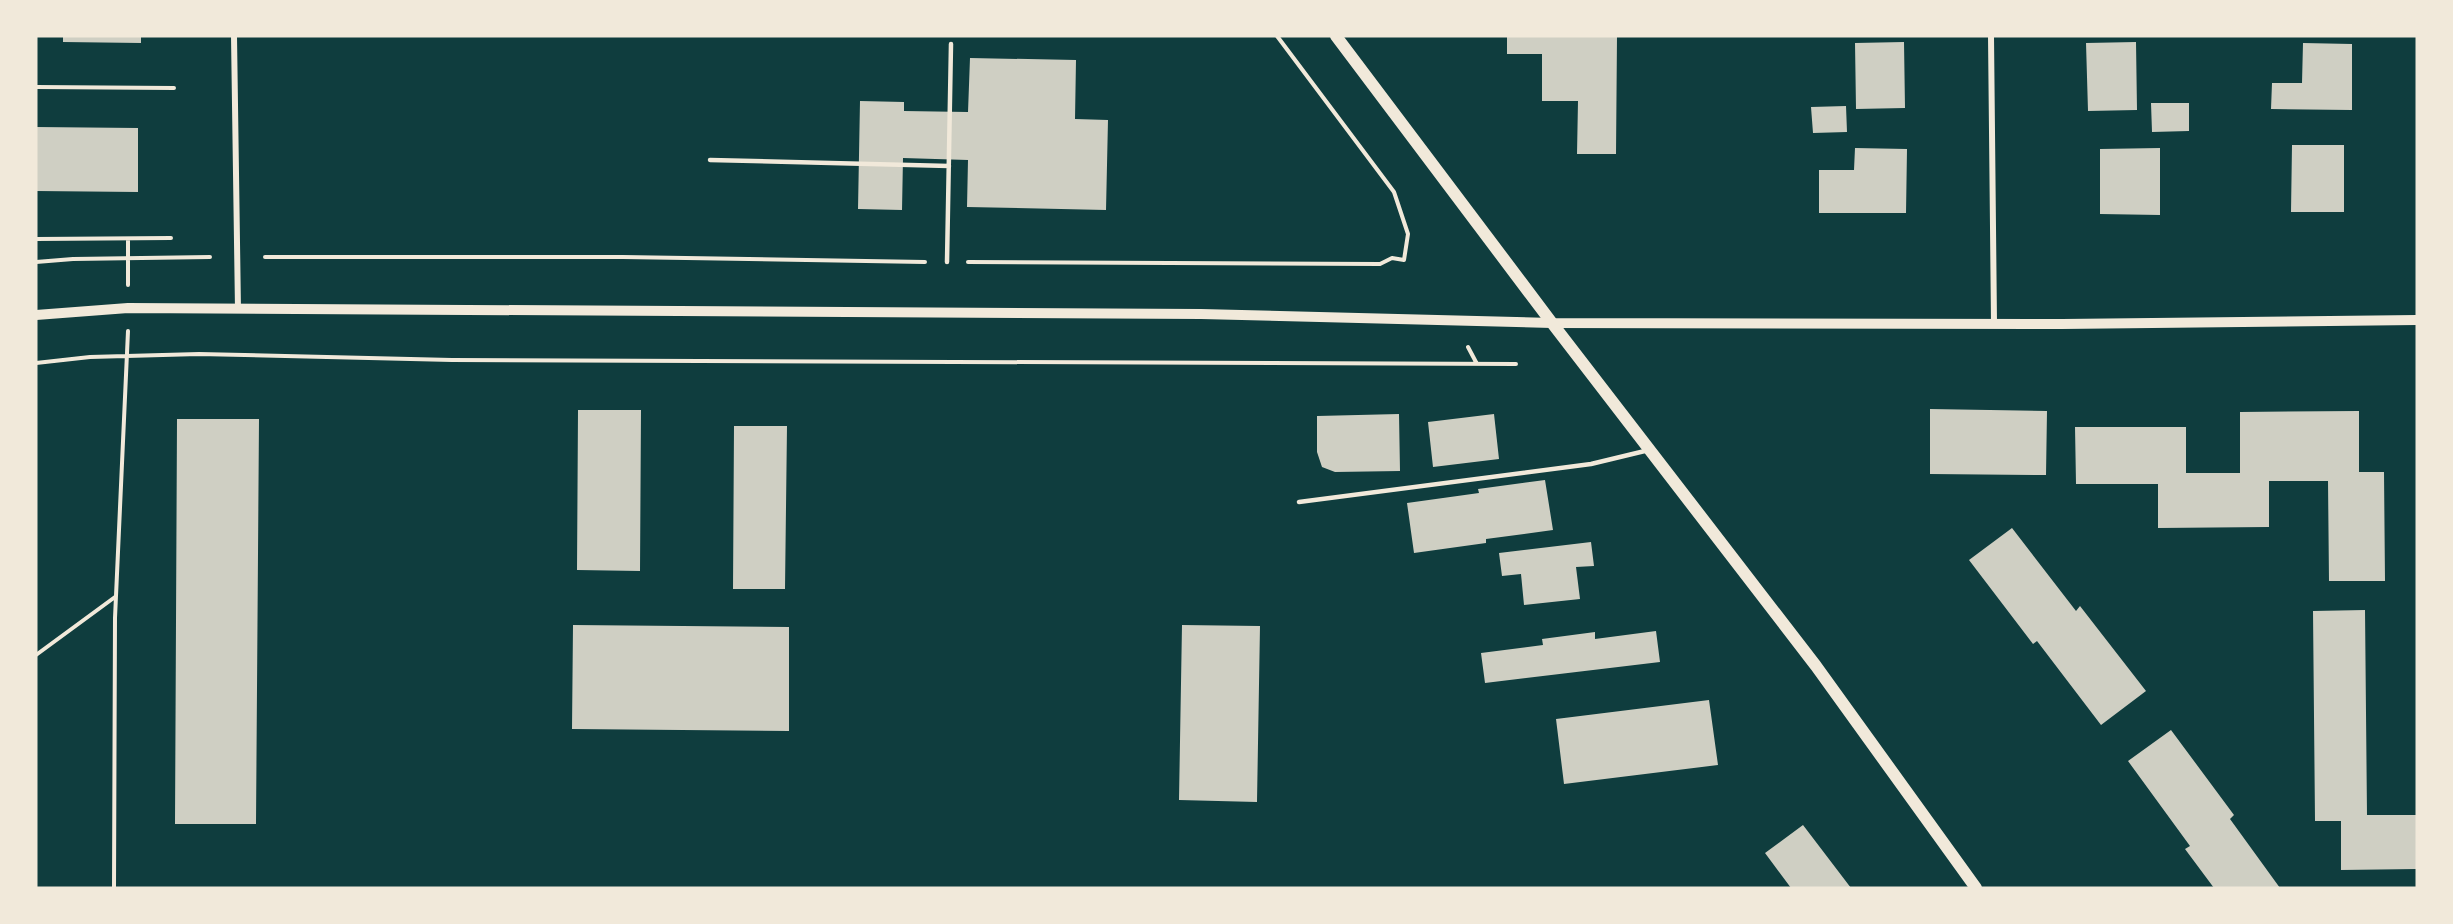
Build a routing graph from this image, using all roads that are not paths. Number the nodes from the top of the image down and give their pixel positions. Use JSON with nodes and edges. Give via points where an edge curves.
{"nodes":[{"id":1,"x":234,"y":36,"type":"edge"},
{"id":2,"x":1336,"y":36,"type":"edge"},
{"id":3,"x":1991,"y":36,"type":"edge"},
{"id":4,"x":951,"y":44,"type":"dead end"},
{"id":5,"x":710,"y":160,"type":"dead end"},
{"id":6,"x":949,"y":165,"type":"junction"},
{"id":7,"x":947,"y":262,"type":"dead end"},
{"id":8,"x":238,"y":310,"type":"junction"},
{"id":9,"x":36,"y":315,"type":"edge"},
{"id":10,"x":2417,"y":320,"type":"edge"},
{"id":11,"x":1552,"y":323,"type":"junction"},
{"id":12,"x":1994,"y":323,"type":"junction"},
{"id":13,"x":1650,"y":449,"type":"junction"},
{"id":14,"x":1299,"y":502,"type":"dead end"},
{"id":15,"x":1976,"y":888,"type":"edge"}],
"edges":[{"from":1,"to":8,"type":"street"},
{"from":2,"to":11,"type":"main road"},
{"from":3,"to":12,"type":"street"},
{"from":4,"to":6,"type":"lane"},
{"from":5,"to":6,"type":"lane"},
{"from":6,"to":7,"type":"lane"},
{"from":8,"to":9,"type":"street","via":[[128,308]]},
{"from":8,"to":11,"type":"street","via":[[1017,312]]},
{"from":10,"to":12,"type":"street"},
{"from":11,"to":12,"type":"street"},
{"from":11,"to":13,"type":"main road"},
{"from":13,"to":14,"type":"lane","via":[[1591,464]]},
{"from":13,"to":15,"type":"main road","via":[[1816,666]]}]}
